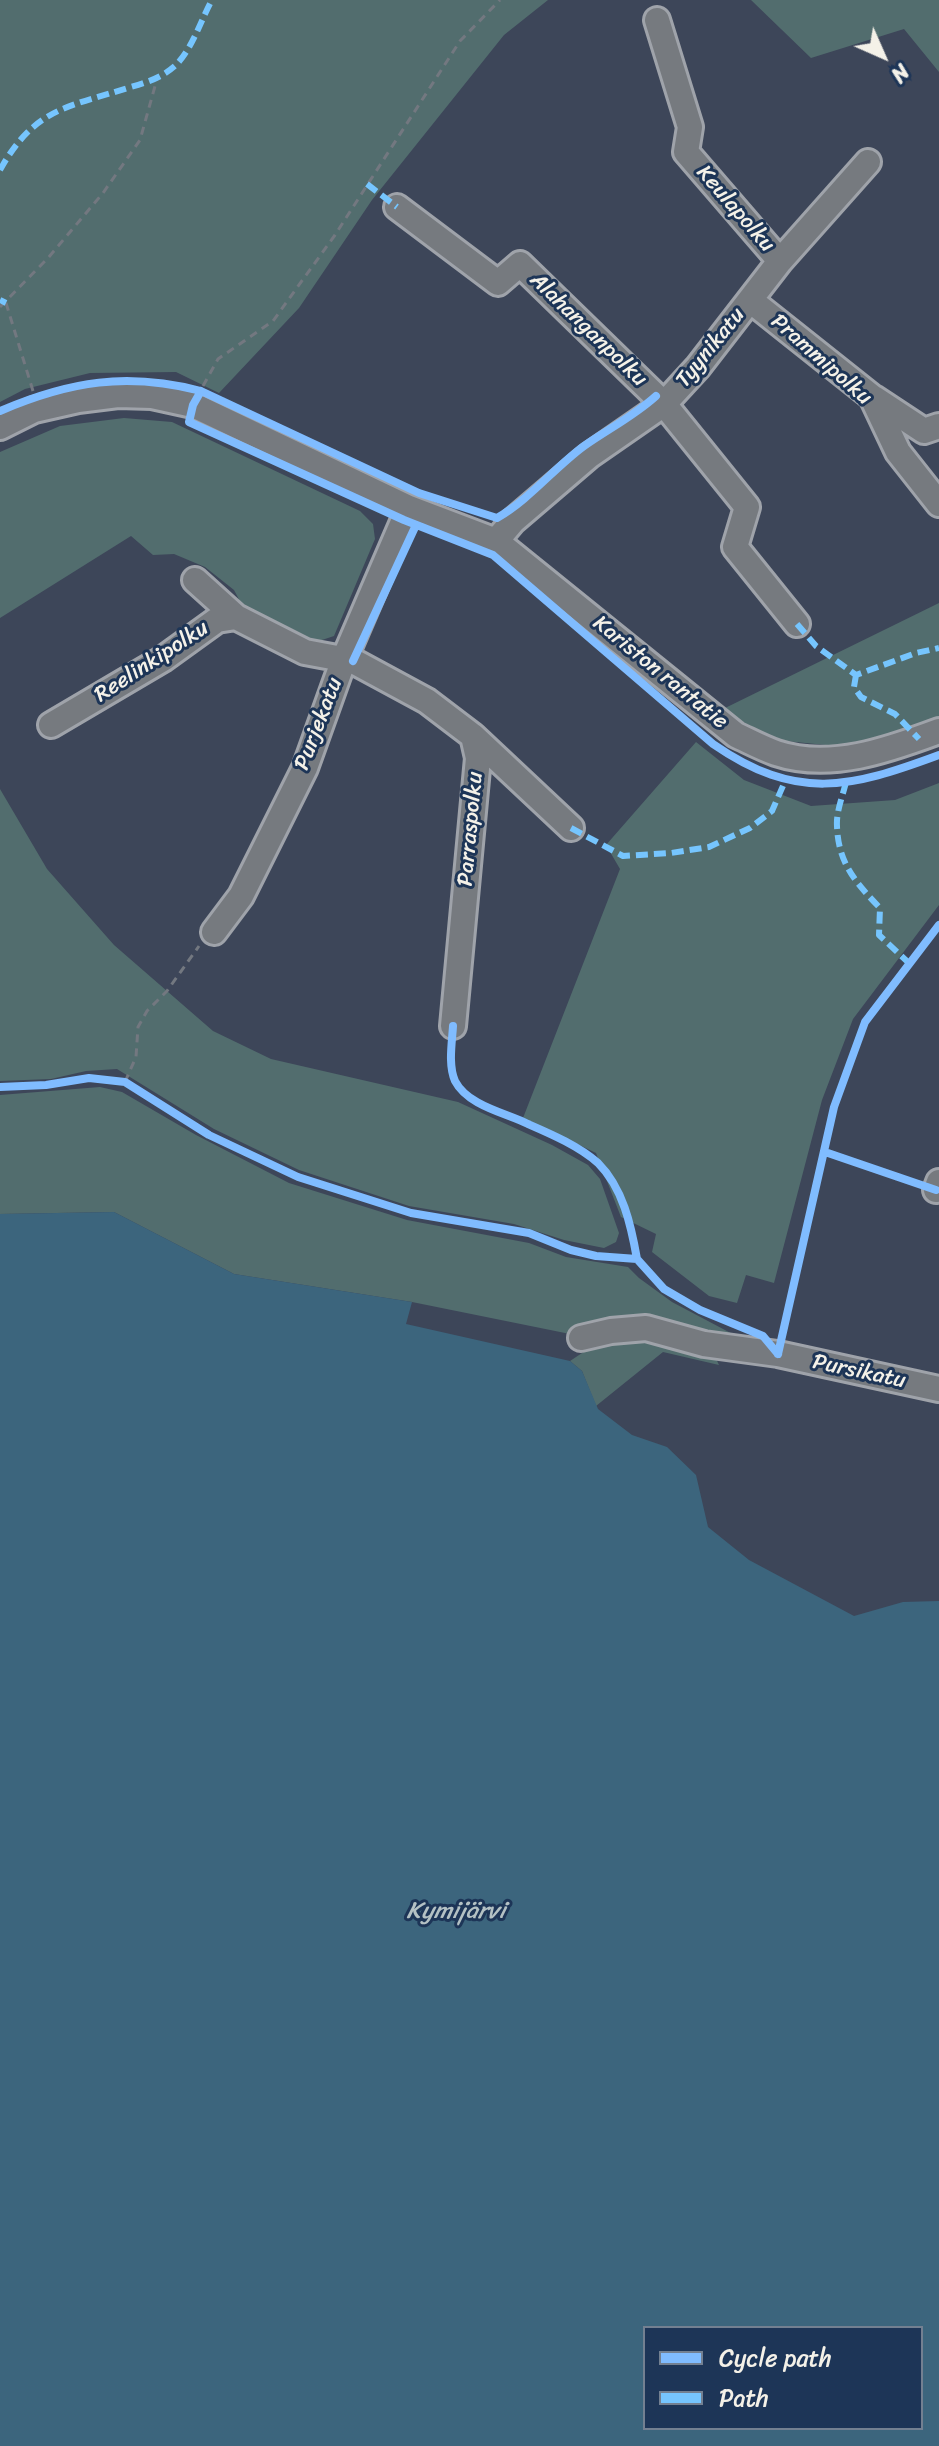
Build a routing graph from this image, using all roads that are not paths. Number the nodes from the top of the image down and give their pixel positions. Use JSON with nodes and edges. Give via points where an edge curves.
{"nodes":[{"id":1,"x":657,"y":20,"type":"dead end"},
{"id":2,"x":868,"y":162,"type":"dead end"},
{"id":3,"x":397,"y":207,"type":"dead end"},
{"id":4,"x":780,"y":261,"type":"junction"},
{"id":5,"x":750,"y":300,"type":"junction"},
{"id":6,"x":872,"y":397,"type":"junction"},
{"id":7,"x":664,"y":404,"type":"junction"},
{"id":8,"x":939,"y":426,"type":"edge"},
{"id":9,"x":0,"y":427,"type":"edge"},
{"id":10,"x":939,"y":504,"type":"edge"},
{"id":11,"x":409,"y":508,"type":"junction"},
{"id":12,"x":496,"y":541,"type":"junction"},
{"id":13,"x":195,"y":580,"type":"dead end"},
{"id":14,"x":236,"y":617,"type":"junction"},
{"id":15,"x":797,"y":624,"type":"dead end"},
{"id":16,"x":344,"y":659,"type":"junction"},
{"id":17,"x":51,"y":725,"type":"dead end"},
{"id":18,"x":939,"y":731,"type":"edge"},
{"id":19,"x":473,"y":736,"type":"junction"},
{"id":20,"x":571,"y":828,"type":"dead end"},
{"id":21,"x":214,"y":932,"type":"road end"},
{"id":22,"x":453,"y":1026,"type":"dead end"},
{"id":23,"x":581,"y":1338,"type":"dead end"},
{"id":24,"x":939,"y":1389,"type":"edge"}],
"edges":[{"from":1,"to":4,"type":"street","name":"Keulapolku","via":[[690,127],[686,152]]},
{"from":2,"to":4,"type":"street","name":"Tyynikatu"},
{"from":3,"to":7,"type":"street","name":"Alahanganpolku","via":[[498,283],[520,264]]},
{"from":4,"to":5,"type":"street","name":"Tyynikatu"},
{"from":5,"to":6,"type":"street","name":"Prammipolku"},
{"from":5,"to":7,"type":"street","name":"Tyynikatu"},
{"from":6,"to":8,"type":"street","via":[[924,431]]},
{"from":6,"to":10,"type":"street","name":"Prammipolku","via":[[898,452]]},
{"from":7,"to":12,"type":"street","name":"Tyynikatu","via":[[589,456]]},
{"from":7,"to":15,"type":"street","via":[[747,507],[735,547]]},
{"from":9,"to":11,"type":"street","name":"Kariston rantatie","via":[[34,410],[78,400],[152,396],[193,405]]},
{"from":11,"to":12,"type":"street","name":"Kariston rantatie"},
{"from":11,"to":16,"type":"street","name":"Purjekatu"},
{"from":12,"to":18,"type":"street","name":"Kariston rantatie","via":[[736,735],[778,754],[824,760],[882,753]]},
{"from":13,"to":14,"type":"street"},
{"from":14,"to":16,"type":"street","name":"Reelinkipolku","via":[[305,652]]},
{"from":14,"to":17,"type":"street","name":"Reelinkipolku","via":[[217,620],[163,659]]},
{"from":16,"to":19,"type":"street","via":[[427,701]]},
{"from":16,"to":21,"type":"street","name":"Purjekatu","via":[[305,768],[241,896]]},
{"from":19,"to":20,"type":"street"},
{"from":19,"to":22,"type":"street","name":"Parraspolku","via":[[478,758]]},
{"from":23,"to":24,"type":"street","name":"Pursikatu","via":[[646,1328]]}]}
